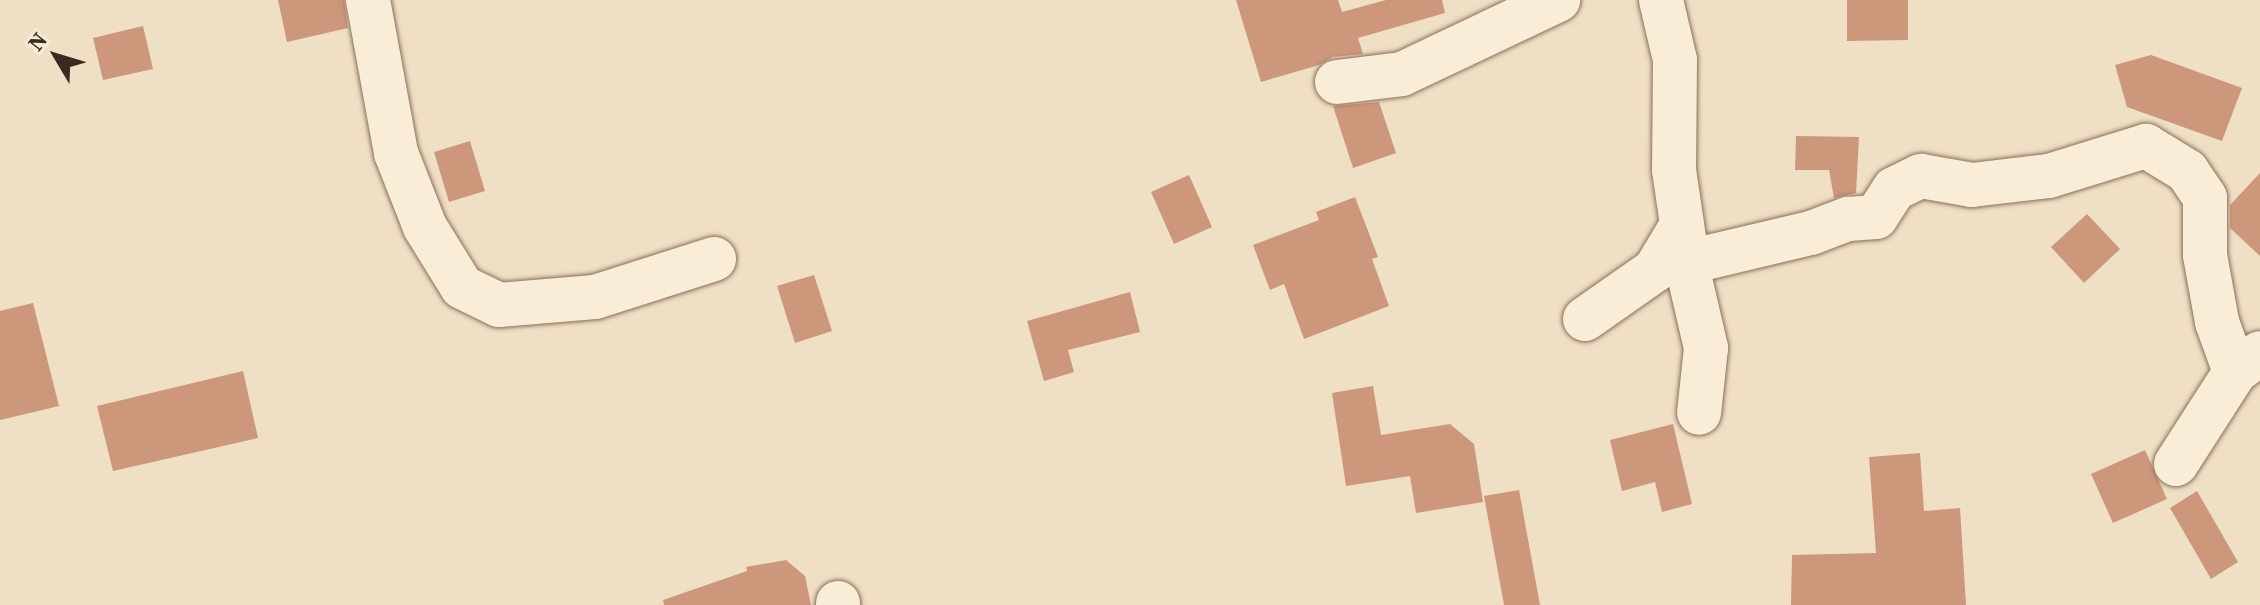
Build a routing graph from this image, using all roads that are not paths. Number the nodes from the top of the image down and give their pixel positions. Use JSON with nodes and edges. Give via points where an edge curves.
{"nodes":[{"id":1,"x":368,"y":0,"type":"edge"},
{"id":2,"x":1558,"y":0,"type":"edge"},
{"id":3,"x":1661,"y":0,"type":"edge"},
{"id":4,"x":1337,"y":82,"type":"dead end"},
{"id":5,"x":1685,"y":241,"type":"junction"},
{"id":6,"x":714,"y":259,"type":"dead end"},
{"id":7,"x":1585,"y":319,"type":"dead end"},
{"id":8,"x":2247,"y":363,"type":"edge"},
{"id":9,"x":1699,"y":413,"type":"dead end"},
{"id":10,"x":2176,"y":464,"type":"dead end"}],
"edges":[{"from":1,"to":6,"type":"street","via":[[396,153],[425,227],[462,287],[499,305],[595,297]]},
{"from":2,"to":4,"type":"street","via":[[1402,74]]},
{"from":3,"to":5,"type":"street","via":[[1675,60],[1674,170]]},
{"from":5,"to":7,"type":"street","via":[[1655,270]]},
{"from":5,"to":8,"type":"street","via":[[1705,258],[1848,219],[1876,217],[1894,189],[1921,176],[1972,185],[2049,176],[2146,146],[2187,171],[2205,198],[2205,255],[2217,322]]},
{"from":5,"to":9,"type":"street","via":[[1706,348]]},
{"from":8,"to":10,"type":"street"}]}
